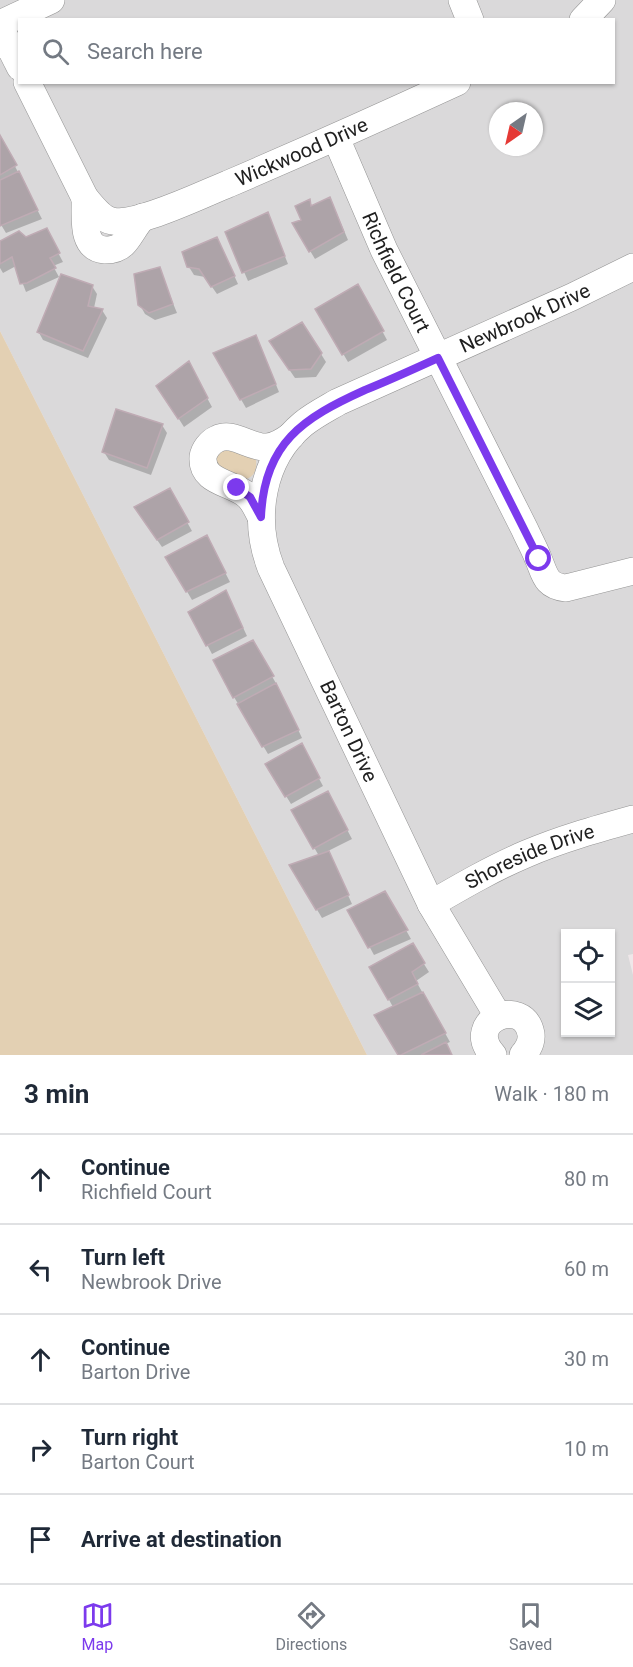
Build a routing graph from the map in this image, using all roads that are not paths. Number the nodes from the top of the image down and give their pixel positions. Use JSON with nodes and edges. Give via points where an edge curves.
{"nodes":[{"id":1,"x":51,"y":0,"type":"edge"},
{"id":2,"x":462,"y":0,"type":"edge"},
{"id":3,"x":602,"y":0,"type":"edge"},
{"id":4,"x":469,"y":18,"type":"edge"},
{"id":5,"x":585,"y":18,"type":"edge"},
{"id":6,"x":0,"y":26,"type":"edge"},
{"id":7,"x":18,"y":63,"type":"edge"},
{"id":8,"x":28,"y":84,"type":"edge"},
{"id":9,"x":453,"y":84,"type":"edge"},
{"id":10,"x":336,"y":138,"type":"junction"},
{"id":11,"x":85,"y":198,"type":"junction"},
{"id":12,"x":143,"y":217,"type":"junction"},
{"id":13,"x":633,"y":267,"type":"edge"},
{"id":14,"x":438,"y":358,"type":"junction"},
{"id":15,"x":291,"y":436,"type":"junction"},
{"id":16,"x":261,"y":517,"type":"junction"},
{"id":17,"x":633,"y":571,"type":"edge"},
{"id":18,"x":633,"y":819,"type":"edge"},
{"id":19,"x":431,"y":904,"type":"junction"},
{"id":20,"x":498,"y":1016,"type":"junction"},
{"id":21,"x":492,"y":1055,"type":"edge"},
{"id":22,"x":523,"y":1055,"type":"edge"}],
"edges":[{"from":1,"to":6,"type":"street"},
{"from":2,"to":4,"type":"street"},
{"from":3,"to":5,"type":"street"},
{"from":6,"to":7,"type":"street"},
{"from":8,"to":11,"type":"street"},
{"from":9,"to":10,"type":"street","name":"Wickwood Drive"},
{"from":10,"to":12,"type":"street","name":"Wickwood Drive"},
{"from":10,"to":14,"type":"street","name":"Richfield Court","via":[[384,250]]},
{"from":11,"to":12,"type":"street","name":"Wickwood Drive","via":[[110,221]]},
{"from":11,"to":12,"type":"street","via":[[85,232],[90,243],[101,250],[123,244]]},
{"from":13,"to":14,"type":"street","name":"Newbrook Drive"},
{"from":14,"to":15,"type":"street","name":"Newbrook Drive","via":[[339,402],[313,416]]},
{"from":14,"to":17,"type":"street","name":"Richfield Court","via":[[544,576],[556,587],[566,588]]},
{"from":15,"to":16,"type":"street","name":"Barton Drive","via":[[268,474]]},
{"from":15,"to":16,"type":"street","via":[[265,448],[225,436],[205,450],[206,472],[250,497]]},
{"from":16,"to":19,"type":"street","name":"Barton Drive","via":[[263,543],[271,568]]},
{"from":18,"to":19,"type":"street","name":"Shoreside Drive","via":[[527,854],[476,877]]},
{"from":19,"to":20,"type":"street","name":"Barton Drive"},
{"from":20,"to":21,"type":"street","via":[[490,1021],[484,1038]]},
{"from":20,"to":22,"type":"street","via":[[516,1015],[524,1020],[531,1036]]}]}
